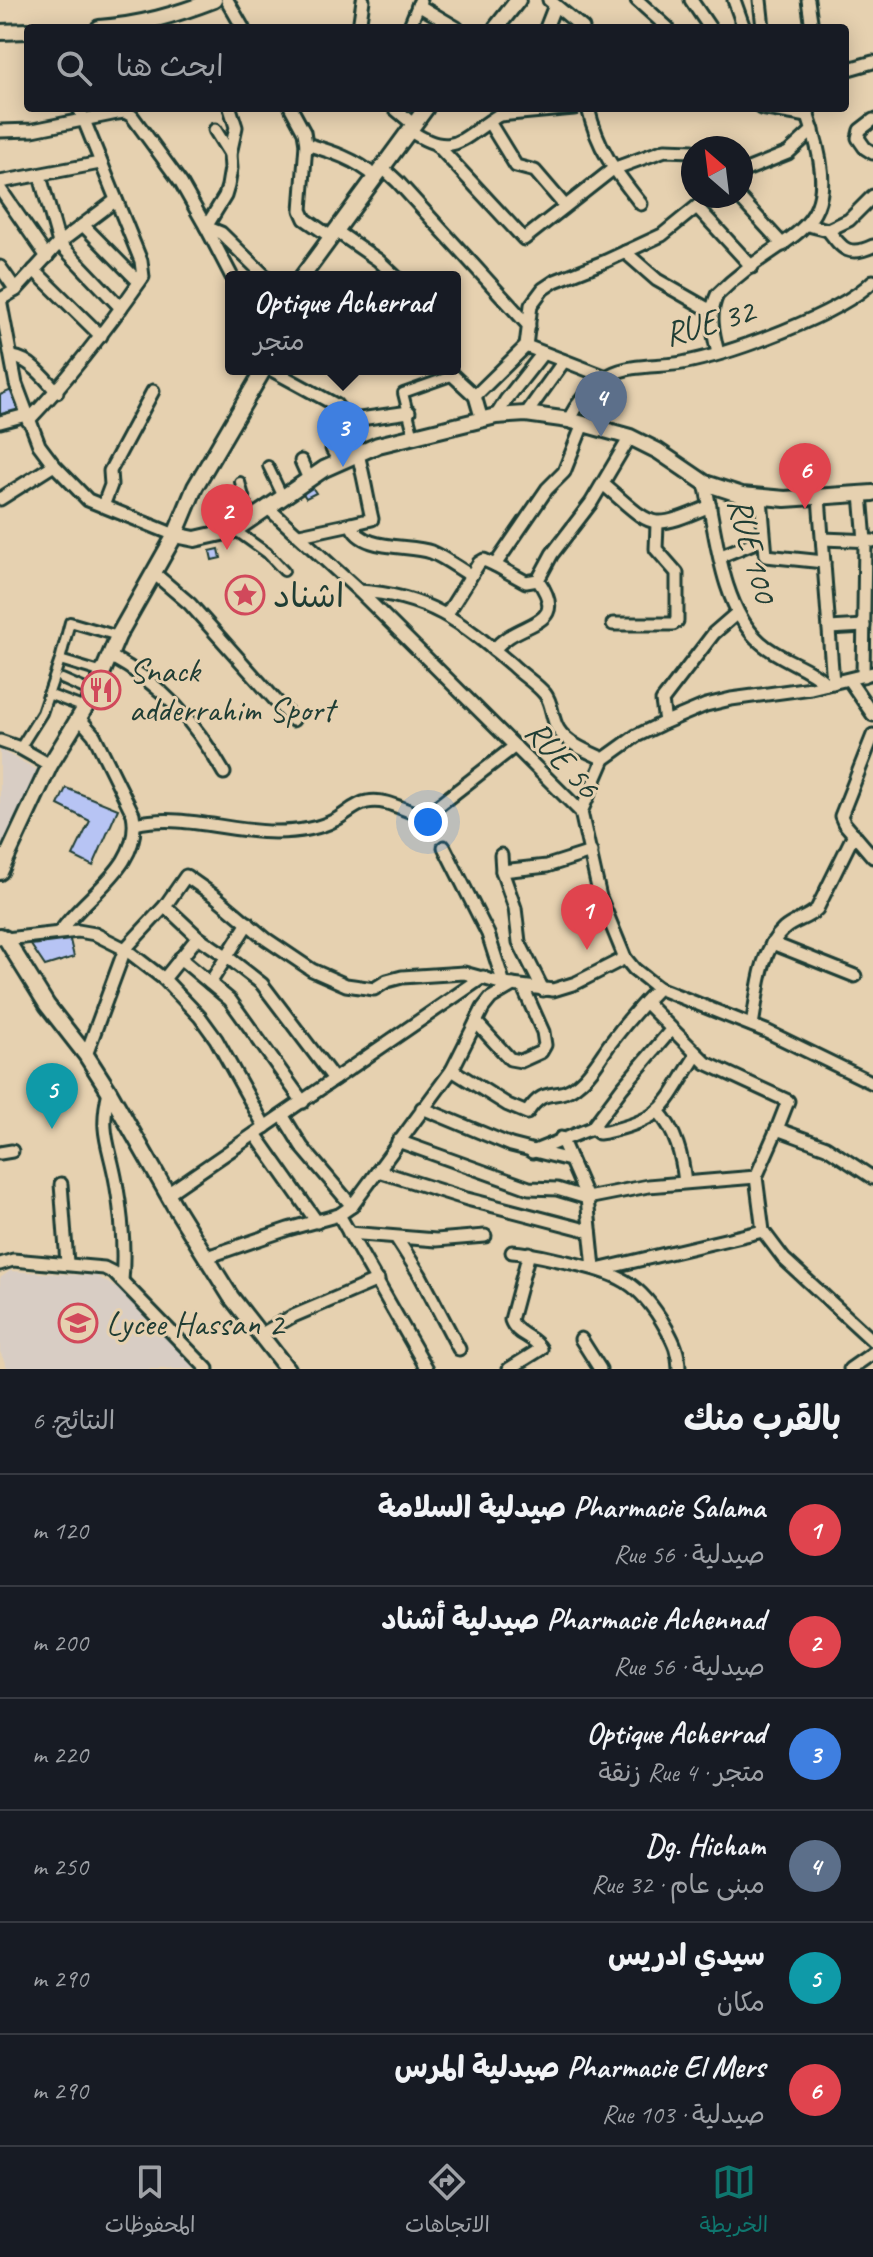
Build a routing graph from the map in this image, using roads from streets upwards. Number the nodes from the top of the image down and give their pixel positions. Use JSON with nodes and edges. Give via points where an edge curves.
{"nodes":[{"id":1,"x":214,"y":0,"type":"edge"},
{"id":2,"x":227,"y":0,"type":"edge"},
{"id":3,"x":363,"y":0,"type":"edge"},
{"id":4,"x":518,"y":0,"type":"edge"},
{"id":5,"x":637,"y":0,"type":"edge"},
{"id":6,"x":691,"y":0,"type":"edge"},
{"id":7,"x":734,"y":0,"type":"edge"},
{"id":8,"x":760,"y":0,"type":"edge"},
{"id":9,"x":808,"y":0,"type":"edge"},
{"id":10,"x":419,"y":2,"type":"edge"},
{"id":11,"x":552,"y":2,"type":"edge"},
{"id":12,"x":140,"y":24,"type":"edge"},
{"id":13,"x":241,"y":24,"type":"edge"},
{"id":14,"x":360,"y":24,"type":"edge"},
{"id":15,"x":411,"y":24,"type":"edge"},
{"id":16,"x":451,"y":24,"type":"edge"},
{"id":17,"x":499,"y":24,"type":"edge"},
{"id":18,"x":547,"y":24,"type":"edge"},
{"id":19,"x":578,"y":24,"type":"edge"},
{"id":20,"x":664,"y":24,"type":"edge"},
{"id":21,"x":707,"y":24,"type":"edge"},
{"id":22,"x":743,"y":24,"type":"edge"},
{"id":23,"x":763,"y":24,"type":"edge"},
{"id":24,"x":811,"y":24,"type":"edge"},
{"id":25,"x":24,"y":31,"type":"edge"},
{"id":26,"x":0,"y":32,"type":"edge"},
{"id":27,"x":873,"y":62,"type":"edge"},
{"id":28,"x":849,"y":69,"type":"edge"},
{"id":29,"x":80,"y":112,"type":"edge"},
{"id":30,"x":231,"y":112,"type":"edge"},
{"id":31,"x":293,"y":112,"type":"edge"},
{"id":32,"x":398,"y":112,"type":"edge"},
{"id":33,"x":423,"y":112,"type":"edge"},
{"id":34,"x":530,"y":112,"type":"edge"},
{"id":35,"x":589,"y":112,"type":"edge"},
{"id":36,"x":808,"y":112,"type":"edge"},
{"id":37,"x":497,"y":115,"type":"edge"},
{"id":38,"x":873,"y":120,"type":"edge"},
{"id":39,"x":83,"y":121,"type":"junction"},
{"id":40,"x":411,"y":127,"type":"junction"},
{"id":41,"x":215,"y":130,"type":"dead end"},
{"id":42,"x":813,"y":130,"type":"junction"},
{"id":43,"x":0,"y":131,"type":"edge"},
{"id":44,"x":306,"y":144,"type":"junction"},
{"id":45,"x":438,"y":146,"type":"junction"},
{"id":46,"x":681,"y":151,"type":"edge"},
{"id":47,"x":873,"y":153,"type":"edge"},
{"id":48,"x":230,"y":154,"type":"junction"},
{"id":49,"x":100,"y":163,"type":"junction"},
{"id":50,"x":753,"y":167,"type":"edge"},
{"id":51,"x":613,"y":169,"type":"junction"},
{"id":52,"x":379,"y":172,"type":"junction"},
{"id":53,"x":40,"y":176,"type":"junction"},
{"id":54,"x":0,"y":182,"type":"edge"},
{"id":55,"x":0,"y":189,"type":"edge"},
{"id":56,"x":873,"y":196,"type":"edge"},
{"id":57,"x":116,"y":200,"type":"junction"},
{"id":58,"x":641,"y":204,"type":"dead end"},
{"id":59,"x":565,"y":206,"type":"junction"},
{"id":60,"x":696,"y":208,"type":"edge"},
{"id":61,"x":698,"y":208,"type":"edge"},
{"id":62,"x":749,"y":208,"type":"edge"},
{"id":63,"x":83,"y":225,"type":"junction"},
{"id":64,"x":808,"y":225,"type":"junction"},
{"id":65,"x":206,"y":227,"type":"junction"},
{"id":66,"x":828,"y":230,"type":"junction"},
{"id":67,"x":333,"y":234,"type":"junction"},
{"id":68,"x":59,"y":243,"type":"junction"},
{"id":69,"x":783,"y":245,"type":"junction"},
{"id":70,"x":873,"y":246,"type":"edge"},
{"id":71,"x":625,"y":252,"type":"junction"},
{"id":72,"x":47,"y":257,"type":"junction"},
{"id":73,"x":0,"y":267,"type":"edge"},
{"id":74,"x":752,"y":267,"type":"junction"},
{"id":75,"x":34,"y":270,"type":"junction"},
{"id":76,"x":229,"y":271,"type":"edge"},
{"id":77,"x":260,"y":271,"type":"edge"},
{"id":78,"x":306,"y":271,"type":"edge"},
{"id":79,"x":390,"y":271,"type":"edge"},
{"id":80,"x":873,"y":281,"type":"edge"},
{"id":81,"x":139,"y":282,"type":"junction"},
{"id":82,"x":16,"y":290,"type":"junction"},
{"id":83,"x":0,"y":299,"type":"edge"},
{"id":84,"x":121,"y":308,"type":"junction"},
{"id":85,"x":711,"y":308,"type":"junction"},
{"id":86,"x":529,"y":326,"type":"junction"},
{"id":87,"x":101,"y":336,"type":"junction"},
{"id":88,"x":526,"y":346,"type":"junction"},
{"id":89,"x":543,"y":353,"type":"junction"},
{"id":90,"x":718,"y":353,"type":"junction"},
{"id":91,"x":13,"y":357,"type":"junction"},
{"id":92,"x":564,"y":361,"type":"junction"},
{"id":93,"x":259,"y":375,"type":"edge"},
{"id":94,"x":268,"y":375,"type":"edge"},
{"id":95,"x":443,"y":375,"type":"edge"},
{"id":96,"x":453,"y":375,"type":"edge"},
{"id":97,"x":606,"y":377,"type":"junction"},
{"id":98,"x":153,"y":391,"type":"dead end"},
{"id":99,"x":57,"y":392,"type":"junction"},
{"id":100,"x":475,"y":396,"type":"junction"},
{"id":101,"x":409,"y":412,"type":"junction"},
{"id":102,"x":526,"y":414,"type":"junction"},
{"id":103,"x":27,"y":418,"type":"junction"},
{"id":104,"x":489,"y":418,"type":"junction"},
{"id":105,"x":346,"y":421,"type":"junction"},
{"id":106,"x":0,"y":422,"type":"edge"},
{"id":107,"x":576,"y":422,"type":"junction"},
{"id":108,"x":630,"y":437,"type":"junction"},
{"id":109,"x":414,"y":438,"type":"junction"},
{"id":110,"x":356,"y":453,"type":"junction"},
{"id":111,"x":301,"y":461,"type":"dead end"},
{"id":112,"x":54,"y":465,"type":"junction"},
{"id":113,"x":268,"y":466,"type":"dead end"},
{"id":114,"x":309,"y":479,"type":"junction"},
{"id":115,"x":240,"y":482,"type":"dead end"},
{"id":116,"x":705,"y":483,"type":"junction"},
{"id":117,"x":603,"y":484,"type":"junction"},
{"id":118,"x":867,"y":494,"type":"edge"},
{"id":119,"x":282,"y":495,"type":"junction"},
{"id":120,"x":819,"y":497,"type":"junction"},
{"id":121,"x":0,"y":499,"type":"edge"},
{"id":122,"x":761,"y":499,"type":"junction"},
{"id":123,"x":103,"y":506,"type":"junction"},
{"id":124,"x":710,"y":506,"type":"junction"},
{"id":125,"x":267,"y":507,"type":"junction"},
{"id":126,"x":227,"y":515,"type":"dead end"},
{"id":127,"x":250,"y":518,"type":"junction"},
{"id":128,"x":372,"y":519,"type":"junction"},
{"id":129,"x":351,"y":524,"type":"junction"},
{"id":130,"x":657,"y":524,"type":"junction"},
{"id":131,"x":235,"y":530,"type":"junction"},
{"id":132,"x":175,"y":535,"type":"junction"},
{"id":133,"x":300,"y":535,"type":"junction"},
{"id":134,"x":219,"y":536,"type":"junction"},
{"id":135,"x":763,"y":539,"type":"junction"},
{"id":136,"x":823,"y":539,"type":"junction"},
{"id":137,"x":869,"y":541,"type":"edge"},
{"id":138,"x":373,"y":542,"type":"junction"},
{"id":139,"x":721,"y":556,"type":"junction"},
{"id":140,"x":824,"y":562,"type":"junction"},
{"id":141,"x":495,"y":565,"type":"junction"},
{"id":142,"x":869,"y":569,"type":"edge"},
{"id":143,"x":284,"y":571,"type":"dead end"},
{"id":144,"x":155,"y":574,"type":"junction"},
{"id":145,"x":470,"y":575,"type":"junction"},
{"id":146,"x":538,"y":580,"type":"junction"},
{"id":147,"x":359,"y":591,"type":"junction"},
{"id":148,"x":737,"y":613,"type":"junction"},
{"id":149,"x":447,"y":614,"type":"junction"},
{"id":150,"x":613,"y":624,"type":"dead end"},
{"id":151,"x":829,"y":628,"type":"junction"},
{"id":152,"x":867,"y":629,"type":"edge"},
{"id":153,"x":118,"y":636,"type":"junction"},
{"id":154,"x":494,"y":650,"type":"junction"},
{"id":155,"x":110,"y":656,"type":"junction"},
{"id":156,"x":60,"y":660,"type":"junction"},
{"id":157,"x":103,"y":673,"type":"junction"},
{"id":158,"x":870,"y":674,"type":"edge"},
{"id":159,"x":62,"y":679,"type":"dead end"},
{"id":160,"x":849,"y":680,"type":"junction"},
{"id":161,"x":830,"y":684,"type":"junction"},
{"id":162,"x":94,"y":693,"type":"junction"},
{"id":163,"x":48,"y":694,"type":"junction"},
{"id":164,"x":83,"y":714,"type":"junction"},
{"id":165,"x":873,"y":715,"type":"edge"},
{"id":166,"x":293,"y":720,"type":"dead end"},
{"id":167,"x":665,"y":722,"type":"junction"},
{"id":168,"x":873,"y":735,"type":"edge"},
{"id":169,"x":0,"y":741,"type":"edge"},
{"id":170,"x":515,"y":746,"type":"junction"},
{"id":171,"x":20,"y":748,"type":"junction"},
{"id":172,"x":604,"y":759,"type":"junction"},
{"id":173,"x":50,"y":765,"type":"junction"},
{"id":174,"x":224,"y":773,"type":"dead end"},
{"id":175,"x":581,"y":812,"type":"junction"},
{"id":176,"x":135,"y":824,"type":"junction"},
{"id":177,"x":854,"y":834,"type":"junction"},
{"id":178,"x":444,"y":847,"type":"dead end"},
{"id":179,"x":591,"y":852,"type":"junction"},
{"id":180,"x":501,"y":855,"type":"dead end"},
{"id":181,"x":873,"y":857,"type":"edge"},
{"id":182,"x":502,"y":871,"type":"junction"},
{"id":183,"x":0,"y":872,"type":"edge"},
{"id":184,"x":165,"y":906,"type":"junction"},
{"id":185,"x":248,"y":923,"type":"junction"},
{"id":186,"x":61,"y":931,"type":"junction"},
{"id":187,"x":3,"y":937,"type":"edge"},
{"id":188,"x":198,"y":937,"type":"junction"},
{"id":189,"x":772,"y":943,"type":"junction"},
{"id":190,"x":125,"y":949,"type":"junction"},
{"id":191,"x":226,"y":956,"type":"junction"},
{"id":192,"x":180,"y":958,"type":"junction"},
{"id":193,"x":625,"y":958,"type":"junction"},
{"id":194,"x":855,"y":976,"type":"dead end"},
{"id":195,"x":483,"y":977,"type":"junction"},
{"id":196,"x":164,"y":979,"type":"junction"},
{"id":197,"x":210,"y":983,"type":"junction"},
{"id":198,"x":513,"y":985,"type":"junction"},
{"id":199,"x":658,"y":988,"type":"junction"},
{"id":200,"x":543,"y":990,"type":"junction"},
{"id":201,"x":645,"y":1002,"type":"junction"},
{"id":202,"x":476,"y":1022,"type":"junction"},
{"id":203,"x":752,"y":1025,"type":"junction"},
{"id":204,"x":671,"y":1030,"type":"junction"},
{"id":205,"x":86,"y":1055,"type":"junction"},
{"id":206,"x":696,"y":1056,"type":"junction"},
{"id":207,"x":452,"y":1070,"type":"junction"},
{"id":208,"x":334,"y":1079,"type":"junction"},
{"id":209,"x":873,"y":1083,"type":"edge"},
{"id":210,"x":109,"y":1091,"type":"junction"},
{"id":211,"x":303,"y":1102,"type":"junction"},
{"id":212,"x":422,"y":1108,"type":"junction"},
{"id":213,"x":658,"y":1111,"type":"junction"},
{"id":214,"x":283,"y":1116,"type":"junction"},
{"id":215,"x":592,"y":1128,"type":"junction"},
{"id":216,"x":777,"y":1129,"type":"junction"},
{"id":217,"x":260,"y":1130,"type":"junction"},
{"id":218,"x":561,"y":1138,"type":"junction"},
{"id":219,"x":398,"y":1141,"type":"junction"},
{"id":220,"x":532,"y":1152,"type":"junction"},
{"id":221,"x":570,"y":1160,"type":"junction"},
{"id":222,"x":378,"y":1171,"type":"junction"},
{"id":223,"x":756,"y":1177,"type":"junction"},
{"id":224,"x":873,"y":1178,"type":"edge"},
{"id":225,"x":685,"y":1182,"type":"junction"},
{"id":226,"x":61,"y":1184,"type":"dead end"},
{"id":227,"x":167,"y":1194,"type":"junction"},
{"id":228,"x":587,"y":1198,"type":"junction"},
{"id":229,"x":352,"y":1206,"type":"junction"},
{"id":230,"x":339,"y":1215,"type":"junction"},
{"id":231,"x":317,"y":1222,"type":"junction"},
{"id":232,"x":590,"y":1231,"type":"junction"},
{"id":233,"x":763,"y":1231,"type":"junction"},
{"id":234,"x":349,"y":1233,"type":"junction"},
{"id":235,"x":485,"y":1236,"type":"dead end"},
{"id":236,"x":397,"y":1239,"type":"junction"},
{"id":237,"x":512,"y":1252,"type":"dead end"},
{"id":238,"x":529,"y":1253,"type":"junction"},
{"id":239,"x":207,"y":1257,"type":"junction"},
{"id":240,"x":67,"y":1263,"type":"junction"},
{"id":241,"x":0,"y":1264,"type":"edge"},
{"id":242,"x":597,"y":1268,"type":"junction"},
{"id":243,"x":378,"y":1280,"type":"junction"},
{"id":244,"x":122,"y":1281,"type":"junction"},
{"id":245,"x":260,"y":1335,"type":"junction"},
{"id":246,"x":581,"y":1339,"type":"dead end"},
{"id":247,"x":873,"y":1341,"type":"edge"},
{"id":248,"x":459,"y":1349,"type":"dead end"},
{"id":249,"x":873,"y":1353,"type":"edge"},
{"id":250,"x":207,"y":1369,"type":"edge"},
{"id":251,"x":287,"y":1369,"type":"edge"},
{"id":252,"x":427,"y":1369,"type":"edge"},
{"id":253,"x":509,"y":1369,"type":"edge"},
{"id":254,"x":600,"y":1369,"type":"edge"},
{"id":255,"x":679,"y":1369,"type":"edge"},
{"id":256,"x":850,"y":1369,"type":"edge"}],
"edges":[{"from":1,"to":12,"type":"street"},
{"from":2,"to":13,"type":"street"},
{"from":3,"to":14,"type":"street"},
{"from":4,"to":17,"type":"street"},
{"from":5,"to":20,"type":"street"},
{"from":6,"to":21,"type":"street"},
{"from":7,"to":22,"type":"street"},
{"from":8,"to":23,"type":"street"},
{"from":9,"to":24,"type":"street"},
{"from":10,"to":15,"type":"street"},
{"from":10,"to":16,"type":"street"},
{"from":11,"to":18,"type":"street"},
{"from":11,"to":19,"type":"street"},
{"from":25,"to":26,"type":"street"},
{"from":27,"to":28,"type":"street"},
{"from":29,"to":39,"type":"street"},
{"from":30,"to":48,"type":"street","via":[[236,127]]},
{"from":31,"to":44,"type":"street"},
{"from":32,"to":40,"type":"street"},
{"from":33,"to":40,"type":"street"},
{"from":34,"to":37,"type":"street"},
{"from":35,"to":51,"type":"street"},
{"from":36,"to":42,"type":"street"},
{"from":37,"to":45,"type":"street","via":[[457,142]]},
{"from":37,"to":59,"type":"street","via":[[516,166],[535,171]]},
{"from":38,"to":47,"type":"street","via":[[858,138]]},
{"from":39,"to":43,"type":"street"},
{"from":39,"to":49,"type":"street"},
{"from":39,"to":65,"type":"street","via":[[125,112],[132,116]]},
{"from":40,"to":45,"type":"street"},
{"from":40,"to":52,"type":"street"},
{"from":41,"to":48,"type":"street"},
{"from":42,"to":50,"type":"street","via":[[788,153]]},
{"from":42,"to":64,"type":"street","via":[[823,191]]},
{"from":44,"to":52,"type":"street"},
{"from":44,"to":67,"type":"street","via":[[301,210],[305,219]]},
{"from":45,"to":59,"type":"street","via":[[522,238]]},
{"from":46,"to":51,"type":"street","via":[[665,150]]},
{"from":48,"to":65,"type":"street","via":[[225,196]]},
{"from":49,"to":53,"type":"street"},
{"from":49,"to":57,"type":"street"},
{"from":51,"to":58,"type":"street"},
{"from":51,"to":59,"type":"street"},
{"from":52,"to":67,"type":"street"},
{"from":52,"to":86,"type":"street","via":[[398,182]]},
{"from":53,"to":54,"type":"street"},
{"from":53,"to":68,"type":"street"},
{"from":55,"to":72,"type":"street"},
{"from":56,"to":66,"type":"street","via":[[849,220]]},
{"from":57,"to":63,"type":"street"},
{"from":57,"to":81,"type":"street","via":[[141,261]]},
{"from":60,"to":71,"type":"street","via":[[662,235]]},
{"from":61,"to":74,"type":"street"},
{"from":62,"to":69,"type":"street"},
{"from":63,"to":68,"type":"street"},
{"from":63,"to":81,"type":"street"},
{"from":64,"to":66,"type":"street"},
{"from":64,"to":69,"type":"street"},
{"from":65,"to":76,"type":"street"},
{"from":65,"to":77,"type":"street","via":[[221,233]]},
{"from":66,"to":70,"type":"street","via":[[849,251]]},
{"from":67,"to":78,"type":"street"},
{"from":67,"to":79,"type":"street"},
{"from":68,"to":72,"type":"street"},
{"from":68,"to":84,"type":"street"},
{"from":69,"to":74,"type":"street"},
{"from":71,"to":85,"type":"street","via":[[666,286]]},
{"from":71,"to":86,"type":"street","via":[[543,289],[531,305]]},
{"from":72,"to":75,"type":"street"},
{"from":73,"to":82,"type":"street"},
{"from":74,"to":85,"type":"street","via":[[717,295]]},
{"from":75,"to":82,"type":"street"},
{"from":75,"to":87,"type":"street"},
{"from":80,"to":90,"type":"street","name":"RUE 32","via":[[837,307]]},
{"from":81,"to":84,"type":"street"},
{"from":82,"to":83,"type":"street"},
{"from":83,"to":91,"type":"street"},
{"from":84,"to":87,"type":"street"},
{"from":85,"to":90,"type":"street"},
{"from":86,"to":88,"type":"street"},
{"from":87,"to":99,"type":"street"},
{"from":88,"to":89,"type":"street"},
{"from":88,"to":100,"type":"street"},
{"from":89,"to":92,"type":"street"},
{"from":89,"to":104,"type":"street"},
{"from":90,"to":97,"type":"street","name":"RUE 32"},
{"from":91,"to":99,"type":"street"},
{"from":91,"to":103,"type":"street"},
{"from":92,"to":97,"type":"street"},
{"from":92,"to":102,"type":"street"},
{"from":93,"to":132,"type":"street","via":[[195,487]]},
{"from":94,"to":105,"type":"street","via":[[336,405]]},
{"from":95,"to":101,"type":"street","via":[[403,393]]},
{"from":96,"to":100,"type":"street"},
{"from":97,"to":107,"type":"street","name":"RUE 32","via":[[574,408]]},
{"from":98,"to":123,"type":"street","via":[[110,471]]},
{"from":99,"to":103,"type":"street"},
{"from":100,"to":104,"type":"street"},
{"from":101,"to":105,"type":"street"},
{"from":101,"to":109,"type":"street"},
{"from":102,"to":104,"type":"street"},
{"from":102,"to":107,"type":"street"},
{"from":103,"to":106,"type":"street"},
{"from":103,"to":112,"type":"street"},
{"from":104,"to":109,"type":"street"},
{"from":105,"to":110,"type":"street"},
{"from":107,"to":108,"type":"street"},
{"from":107,"to":141,"type":"street","name":"RUE 32","via":[[564,472]]},
{"from":108,"to":116,"type":"street"},
{"from":108,"to":117,"type":"street"},
{"from":109,"to":110,"type":"street"},
{"from":110,"to":114,"type":"street","via":[[335,455]]},
{"from":110,"to":128,"type":"street"},
{"from":111,"to":114,"type":"street"},
{"from":112,"to":121,"type":"street"},
{"from":112,"to":123,"type":"street","via":[[88,500]]},
{"from":113,"to":119,"type":"street"},
{"from":114,"to":119,"type":"street"},
{"from":115,"to":127,"type":"street"},
{"from":116,"to":122,"type":"street"},
{"from":116,"to":124,"type":"street","name":"RUE 100"},
{"from":117,"to":130,"type":"street"},
{"from":117,"to":146,"type":"street"},
{"from":118,"to":120,"type":"street"},
{"from":118,"to":137,"type":"street"},
{"from":119,"to":125,"type":"street"},
{"from":120,"to":122,"type":"street"},
{"from":120,"to":136,"type":"street"},
{"from":122,"to":135,"type":"street"},
{"from":123,"to":132,"type":"street"},
{"from":124,"to":130,"type":"street"},
{"from":124,"to":139,"type":"street","name":"RUE 100"},
{"from":125,"to":127,"type":"street"},
{"from":125,"to":133,"type":"street","name":"RUE 56"},
{"from":126,"to":134,"type":"street"},
{"from":127,"to":131,"type":"street"},
{"from":128,"to":129,"type":"street"},
{"from":128,"to":138,"type":"street"},
{"from":129,"to":133,"type":"street"},
{"from":129,"to":138,"type":"street","via":[[358,535]]},
{"from":130,"to":150,"type":"street","via":[[656,549],[677,573],[677,621]]},
{"from":131,"to":134,"type":"street"},
{"from":131,"to":143,"type":"street"},
{"from":132,"to":134,"type":"street"},
{"from":132,"to":144,"type":"street"},
{"from":133,"to":147,"type":"street","name":"RUE 56"},
{"from":135,"to":139,"type":"street"},
{"from":135,"to":140,"type":"street","via":[[770,558]]},
{"from":136,"to":137,"type":"street"},
{"from":136,"to":140,"type":"street"},
{"from":137,"to":142,"type":"street"},
{"from":138,"to":145,"type":"street","via":[[432,553]]},
{"from":139,"to":148,"type":"street","name":"RUE 100"},
{"from":140,"to":151,"type":"street"},
{"from":141,"to":145,"type":"street","via":[[481,561]]},
{"from":141,"to":146,"type":"street","via":[[526,582]]},
{"from":142,"to":152,"type":"street"},
{"from":144,"to":153,"type":"street"},
{"from":144,"to":166,"type":"street","via":[[190,604]]},
{"from":145,"to":149,"type":"street"},
{"from":146,"to":154,"type":"street","via":[[549,596],[546,615]]},
{"from":147,"to":149,"type":"street","via":[[408,598]]},
{"from":147,"to":170,"type":"street","name":"RUE 56"},
{"from":148,"to":161,"type":"street","name":"RUE 100","via":[[761,643]]},
{"from":148,"to":167,"type":"street","via":[[714,633],[666,694],[661,709]]},
{"from":149,"to":154,"type":"street"},
{"from":151,"to":152,"type":"street"},
{"from":151,"to":161,"type":"street"},
{"from":152,"to":158,"type":"street"},
{"from":153,"to":155,"type":"street"},
{"from":153,"to":156,"type":"street","via":[[70,622]]},
{"from":154,"to":172,"type":"street","via":[[545,695],[558,730]]},
{"from":155,"to":157,"type":"street"},
{"from":155,"to":174,"type":"street","via":[[167,694]]},
{"from":156,"to":157,"type":"street"},
{"from":156,"to":163,"type":"street"},
{"from":157,"to":162,"type":"street"},
{"from":158,"to":160,"type":"street"},
{"from":159,"to":162,"type":"street"},
{"from":160,"to":161,"type":"street"},
{"from":160,"to":165,"type":"street"},
{"from":161,"to":167,"type":"street","via":[[731,699]]},
{"from":162,"to":164,"type":"street"},
{"from":163,"to":164,"type":"street"},
{"from":163,"to":171,"type":"street"},
{"from":164,"to":173,"type":"street"},
{"from":164,"to":176,"type":"street"},
{"from":167,"to":172,"type":"street"},
{"from":168,"to":177,"type":"street","via":[[842,812]]},
{"from":169,"to":171,"type":"street"},
{"from":170,"to":175,"type":"street","name":"RUE 56"},
{"from":170,"to":176,"type":"street","via":[[425,816],[374,801],[332,822],[298,830],[272,832],[178,820]]},
{"from":171,"to":173,"type":"street"},
{"from":172,"to":175,"type":"street"},
{"from":173,"to":183,"type":"street"},
{"from":175,"to":179,"type":"street","name":"RUE 56"},
{"from":176,"to":186,"type":"street","via":[[118,870]]},
{"from":177,"to":181,"type":"street"},
{"from":177,"to":189,"type":"street","via":[[817,909]]},
{"from":178,"to":198,"type":"street"},
{"from":179,"to":182,"type":"street","via":[[547,866]]},
{"from":179,"to":193,"type":"street","name":"RUE 56","via":[[600,897]]},
{"from":180,"to":182,"type":"street"},
{"from":182,"to":200,"type":"street","via":[[515,908],[519,942]]},
{"from":184,"to":185,"type":"street","via":[[183,877],[189,876]]},
{"from":184,"to":188,"type":"street"},
{"from":184,"to":190,"type":"street"},
{"from":185,"to":191,"type":"street"},
{"from":185,"to":195,"type":"street","via":[[312,970],[346,985],[374,989],[395,978],[425,974]]},
{"from":186,"to":187,"type":"street"},
{"from":186,"to":190,"type":"street","via":[[95,934]]},
{"from":187,"to":205,"type":"street"},
{"from":188,"to":191,"type":"street"},
{"from":188,"to":192,"type":"street"},
{"from":189,"to":194,"type":"street"},
{"from":189,"to":203,"type":"street"},
{"from":190,"to":196,"type":"street"},
{"from":190,"to":205,"type":"street"},
{"from":191,"to":197,"type":"street"},
{"from":191,"to":208,"type":"street","via":[[273,996]]},
{"from":192,"to":196,"type":"street"},
{"from":192,"to":197,"type":"street"},
{"from":193,"to":199,"type":"street","name":"RUE 56"},
{"from":193,"to":200,"type":"street","via":[[576,983]]},
{"from":195,"to":198,"type":"street"},
{"from":195,"to":208,"type":"street"},
{"from":196,"to":217,"type":"street","via":[[216,1039]]},
{"from":197,"to":211,"type":"street","via":[[230,1000]]},
{"from":198,"to":200,"type":"street"},
{"from":198,"to":202,"type":"street","via":[[491,998]]},
{"from":198,"to":202,"type":"street","via":[[543,1032],[541,1052],[521,1061],[510,1059]]},
{"from":199,"to":201,"type":"street"},
{"from":199,"to":203,"type":"street","name":"RUE 56"},
{"from":201,"to":204,"type":"street"},
{"from":201,"to":207,"type":"street","via":[[582,1082],[540,1097],[527,1113]]},
{"from":202,"to":207,"type":"street"},
{"from":203,"to":209,"type":"street","name":"RUE 56"},
{"from":204,"to":206,"type":"street"},
{"from":204,"to":215,"type":"street"},
{"from":205,"to":210,"type":"street"},
{"from":206,"to":213,"type":"street"},
{"from":206,"to":216,"type":"street","via":[[788,1101]]},
{"from":207,"to":212,"type":"street"},
{"from":208,"to":211,"type":"street"},
{"from":210,"to":227,"type":"street"},
{"from":210,"to":244,"type":"street","via":[[104,1131],[122,1215]]},
{"from":211,"to":214,"type":"street"},
{"from":212,"to":219,"type":"street"},
{"from":212,"to":220,"type":"street"},
{"from":213,"to":215,"type":"street","via":[[631,1126],[599,1133]]},
{"from":213,"to":225,"type":"street","via":[[674,1136]]},
{"from":214,"to":217,"type":"street"},
{"from":214,"to":229,"type":"street"},
{"from":215,"to":218,"type":"street"},
{"from":216,"to":223,"type":"street"},
{"from":216,"to":224,"type":"street","via":[[826,1147]]},
{"from":217,"to":227,"type":"street"},
{"from":217,"to":231,"type":"street"},
{"from":218,"to":220,"type":"street"},
{"from":218,"to":221,"type":"street"},
{"from":219,"to":222,"type":"street"},
{"from":219,"to":228,"type":"street","via":[[529,1188]]},
{"from":220,"to":221,"type":"street"},
{"from":221,"to":228,"type":"street"},
{"from":222,"to":229,"type":"street"},
{"from":222,"to":232,"type":"street"},
{"from":223,"to":225,"type":"street"},
{"from":223,"to":233,"type":"street"},
{"from":225,"to":228,"type":"street"},
{"from":226,"to":240,"type":"street"},
{"from":227,"to":239,"type":"street"},
{"from":228,"to":232,"type":"street"},
{"from":229,"to":230,"type":"street"},
{"from":230,"to":231,"type":"street"},
{"from":230,"to":234,"type":"street"},
{"from":231,"to":239,"type":"street"},
{"from":232,"to":242,"type":"street"},
{"from":233,"to":242,"type":"street"},
{"from":233,"to":247,"type":"street","via":[[784,1259]]},
{"from":234,"to":236,"type":"street"},
{"from":234,"to":243,"type":"street"},
{"from":235,"to":236,"type":"street"},
{"from":236,"to":248,"type":"street"},
{"from":237,"to":238,"type":"street"},
{"from":238,"to":242,"type":"street"},
{"from":238,"to":253,"type":"street","via":[[511,1320],[541,1349]]},
{"from":239,"to":245,"type":"street"},
{"from":240,"to":241,"type":"street"},
{"from":240,"to":244,"type":"street","via":[[104,1268]]},
{"from":242,"to":255,"type":"street","via":[[634,1287],[655,1311],[676,1347]]},
{"from":243,"to":245,"type":"street"},
{"from":243,"to":252,"type":"street"},
{"from":244,"to":250,"type":"street"},
{"from":245,"to":251,"type":"street"},
{"from":246,"to":254,"type":"street"},
{"from":249,"to":256,"type":"street"}]}
